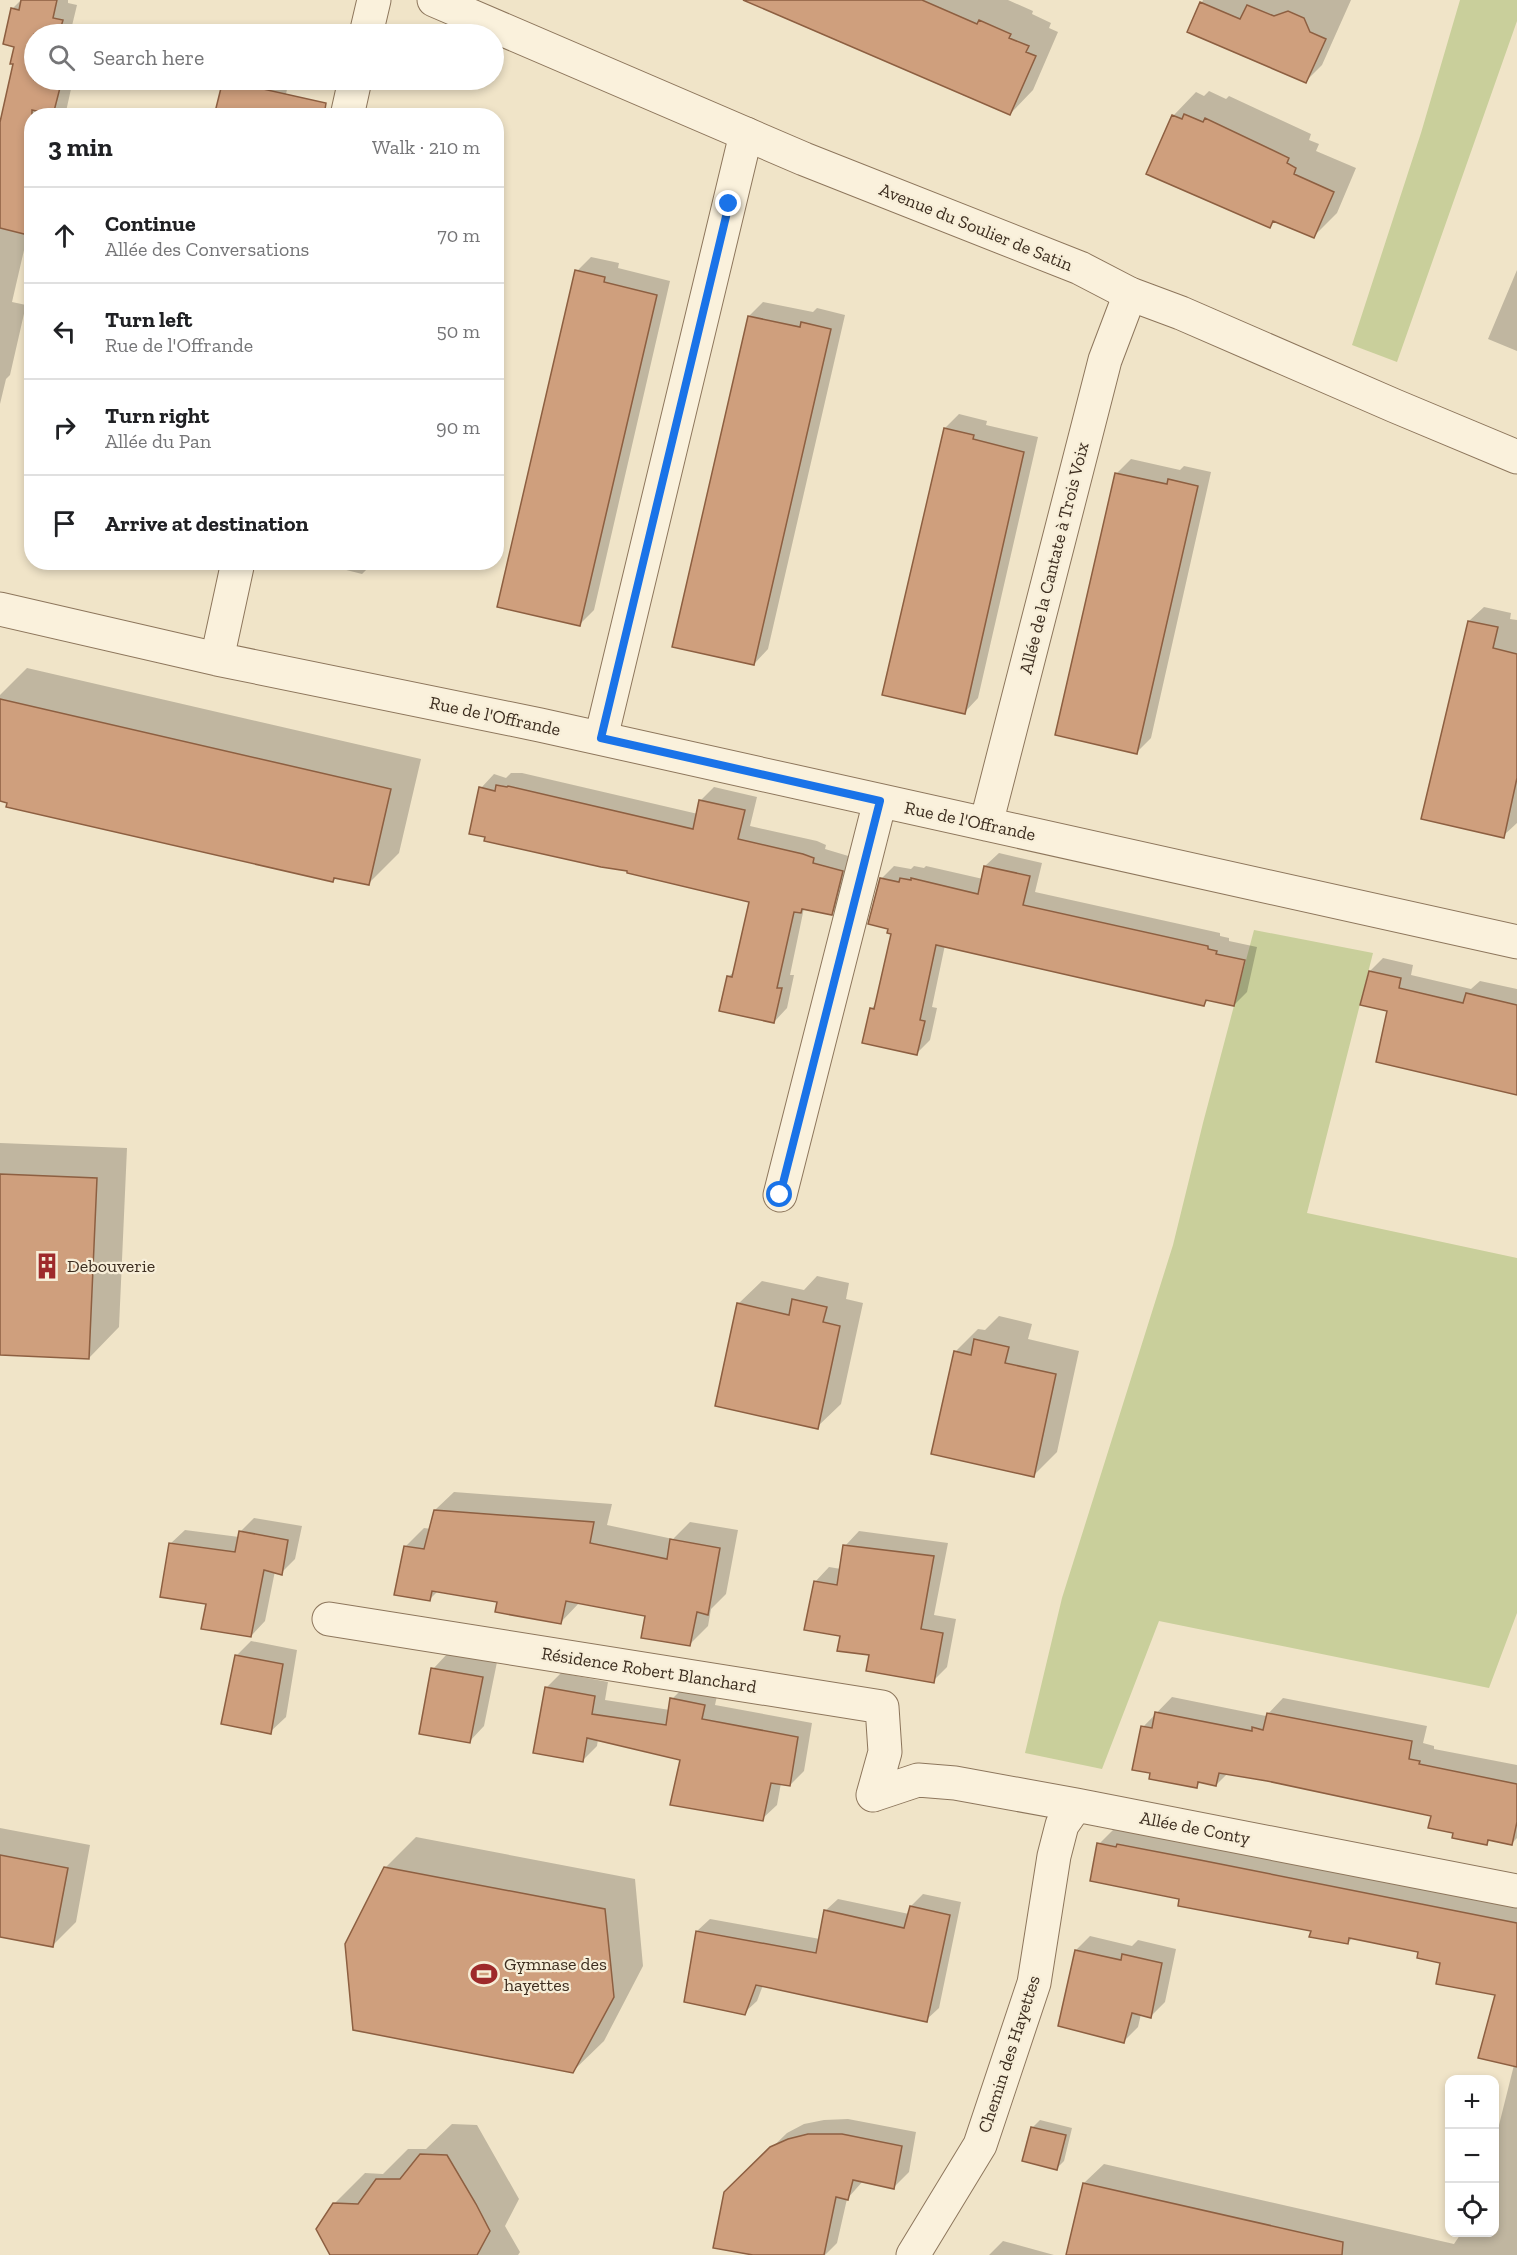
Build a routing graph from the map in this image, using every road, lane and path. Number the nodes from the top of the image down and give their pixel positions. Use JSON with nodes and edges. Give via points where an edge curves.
{"nodes":[{"id":1,"x":374,"y":0,"type":"edge"},
{"id":2,"x":434,"y":0,"type":"edge"},
{"id":3,"x":368,"y":24,"type":"edge"},
{"id":4,"x":490,"y":24,"type":"edge"},
{"id":5,"x":504,"y":30,"type":"edge"},
{"id":6,"x":353,"y":90,"type":"edge"},
{"id":7,"x":349,"y":108,"type":"edge"},
{"id":8,"x":746,"y":134,"type":"junction"},
{"id":9,"x":1130,"y":294,"type":"junction"},
{"id":10,"x":1517,"y":457,"type":"edge"},
{"id":11,"x":236,"y":570,"type":"edge"},
{"id":12,"x":0,"y":609,"type":"edge"},
{"id":13,"x":217,"y":659,"type":"junction"},
{"id":14,"x":601,"y":738,"type":"junction"},
{"id":15,"x":880,"y":801,"type":"junction"},
{"id":16,"x":986,"y":824,"type":"junction"},
{"id":17,"x":1517,"y":942,"type":"edge"},
{"id":18,"x":780,"y":1195,"type":"dead end"},
{"id":19,"x":329,"y":1619,"type":"dead end"},
{"id":20,"x":873,"y":1794,"type":"joint"},
{"id":21,"x":1076,"y":1804,"type":"junction"},
{"id":22,"x":1517,"y":1891,"type":"edge"},
{"id":23,"x":913,"y":2255,"type":"edge"}],
"edges":[{"from":1,"to":3,"type":"street"},
{"from":2,"to":4,"type":"street","name":"Avenue du Soulier de Satin"},
{"from":5,"to":8,"type":"street","name":"Avenue du Soulier de Satin"},
{"from":6,"to":7,"type":"street"},
{"from":8,"to":9,"type":"street","name":"Avenue du Soulier de Satin","via":[[1080,268]]},
{"from":8,"to":14,"type":"street"},
{"from":9,"to":10,"type":"street","name":"Avenue du Soulier de Satin"},
{"from":9,"to":16,"type":"street","name":"Allée de la Cantate à Trois Voix","via":[[1105,360]]},
{"from":11,"to":13,"type":"street"},
{"from":12,"to":13,"type":"street","name":"Rue de l'Offrande"},
{"from":13,"to":14,"type":"street","name":"Rue de l'Offrande"},
{"from":14,"to":15,"type":"street","name":"Rue de l'Offrande"},
{"from":15,"to":16,"type":"street","name":"Rue de l'Offrande"},
{"from":15,"to":18,"type":"street"},
{"from":16,"to":17,"type":"street","name":"Rue de l'Offrande"},
{"from":19,"to":20,"type":"street","name":"Résidence Robert Blanchard","via":[[882,1707],[885,1752]]},
{"from":20,"to":21,"type":"street","name":"Allée de Conty","via":[[918,1780]]},
{"from":21,"to":22,"type":"street","name":"Allée de Conty"},
{"from":21,"to":23,"type":"street","name":"Chemin des Hayettes","via":[[1062,1825],[1054,1856],[1034,1983],[980,2145]]}]}
